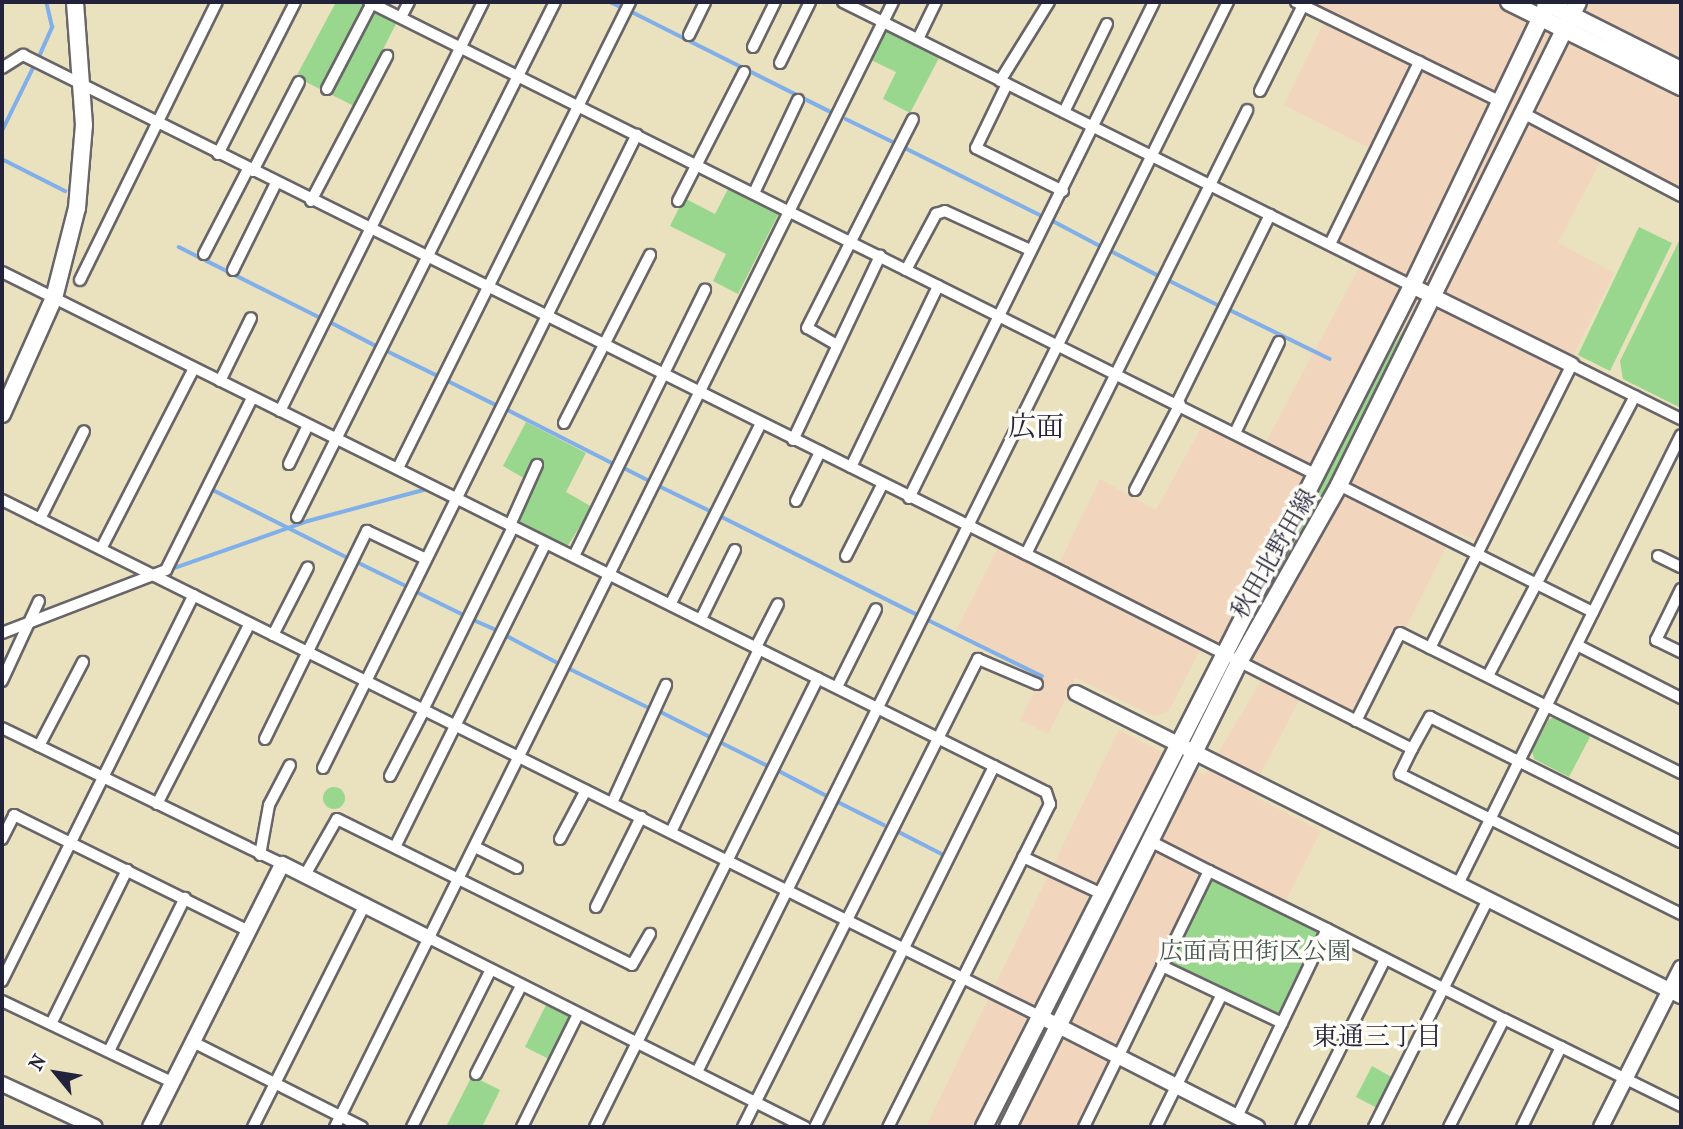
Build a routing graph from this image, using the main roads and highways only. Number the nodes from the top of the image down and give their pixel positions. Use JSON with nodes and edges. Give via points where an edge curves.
{"nodes":[{"id":1,"x":75,"y":2,"type":"edge"},
{"id":2,"x":1509,"y":2,"type":"edge"},
{"id":3,"x":1545,"y":6,"type":"edge"},
{"id":4,"x":1571,"y":15,"type":"edge"},
{"id":5,"x":1681,"y":70,"type":"edge"},
{"id":6,"x":1681,"y":87,"type":"edge"},
{"id":7,"x":2,"y":414,"type":"edge"},
{"id":8,"x":985,"y":1127,"type":"edge"},
{"id":9,"x":1008,"y":1127,"type":"edge"}],
"edges":[{"from":1,"to":7,"type":"main road","via":[[83,85],[77,208],[54,298]]},
{"from":2,"to":3,"type":"main road"},
{"from":3,"to":4,"type":"main road"},
{"from":3,"to":8,"type":"main road","name":"秋田北野田線","via":[[1412,286],[1221,652]]},
{"from":4,"to":5,"type":"main road"},
{"from":4,"to":6,"type":"main road"},
{"from":4,"to":9,"type":"main road","name":"秋田北野田線","via":[[1339,485],[1239,662]]}]}
